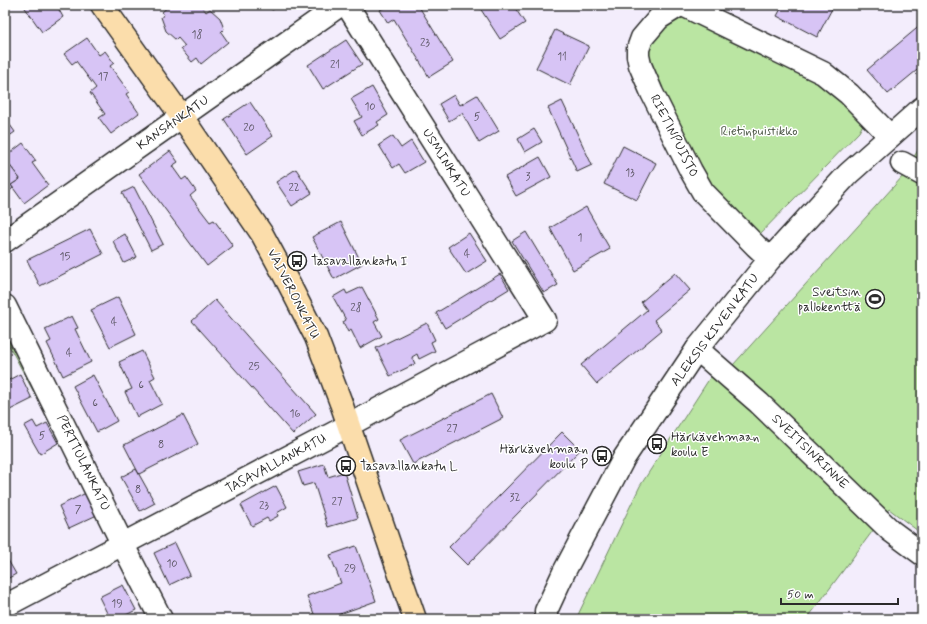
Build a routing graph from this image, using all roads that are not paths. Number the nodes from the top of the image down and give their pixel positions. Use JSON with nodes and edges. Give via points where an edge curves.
{"nodes":[{"id":1,"x":102,"y":5,"type":"edge"},
{"id":2,"x":340,"y":5,"type":"edge"},
{"id":3,"x":347,"y":5,"type":"edge"},
{"id":4,"x":682,"y":5,"type":"edge"},
{"id":5,"x":922,"y":108,"type":"edge"},
{"id":6,"x":182,"y":117,"type":"junction"},
{"id":7,"x":890,"y":136,"type":"junction"},
{"id":8,"x":902,"y":163,"type":"dead end"},
{"id":9,"x":922,"y":174,"type":"edge"},
{"id":10,"x":5,"y":241,"type":"edge"},
{"id":11,"x":770,"y":259,"type":"junction"},
{"id":12,"x":5,"y":306,"type":"edge"},
{"id":13,"x":545,"y":320,"type":"joint"},
{"id":14,"x":697,"y":349,"type":"junction"},
{"id":15,"x":349,"y":425,"type":"junction"},
{"id":16,"x":122,"y":543,"type":"junction"},
{"id":17,"x":922,"y":554,"type":"edge"},
{"id":18,"x":5,"y":606,"type":"edge"},
{"id":19,"x":543,"y":616,"type":"edge"},
{"id":20,"x":162,"y":619,"type":"edge"},
{"id":21,"x":415,"y":619,"type":"edge"}],
"edges":[{"from":1,"to":6,"type":"main road","name":"VAIVERONKATU"},
{"from":2,"to":6,"type":"street","name":"KANSANKATU"},
{"from":3,"to":13,"type":"street","name":"USMINKATU"},
{"from":4,"to":7,"type":"street","name":"RIETINPUISTO","via":[[823,73],[849,94]]},
{"from":4,"to":11,"type":"street","name":"RIETINPUISTO","via":[[659,18],[642,38],[638,50],[640,65],[703,192]]},
{"from":5,"to":7,"type":"street","name":"ALEKSIS KIVEN KATU"},
{"from":6,"to":10,"type":"street","name":"KANSANKATU"},
{"from":6,"to":15,"type":"main road","name":"VAIVERONKATU","via":[[262,234],[316,337]]},
{"from":7,"to":11,"type":"street","name":"ALEKSIS KIVEN KATU","via":[[848,174]]},
{"from":8,"to":9,"type":"street"},
{"from":11,"to":14,"type":"street","name":"ALEKSIS KIVEN KATU"},
{"from":12,"to":16,"type":"street","name":"PERTTULANKATU"},
{"from":13,"to":15,"type":"street","name":"TASAVALLANKATU"},
{"from":14,"to":17,"type":"street","name":"SVEITSINRINNE","via":[[759,403],[891,531]]},
{"from":14,"to":19,"type":"street","name":"ALEKSIS KIVEN KATU","via":[[624,458]]},
{"from":15,"to":16,"type":"street","name":"TASAVALLANKATU"},
{"from":15,"to":21,"type":"main road","name":"VAIVERONKATU"},
{"from":16,"to":18,"type":"street","name":"TASAVALLANKATU"},
{"from":16,"to":20,"type":"street","name":"PERTTULANKATU"}]}
